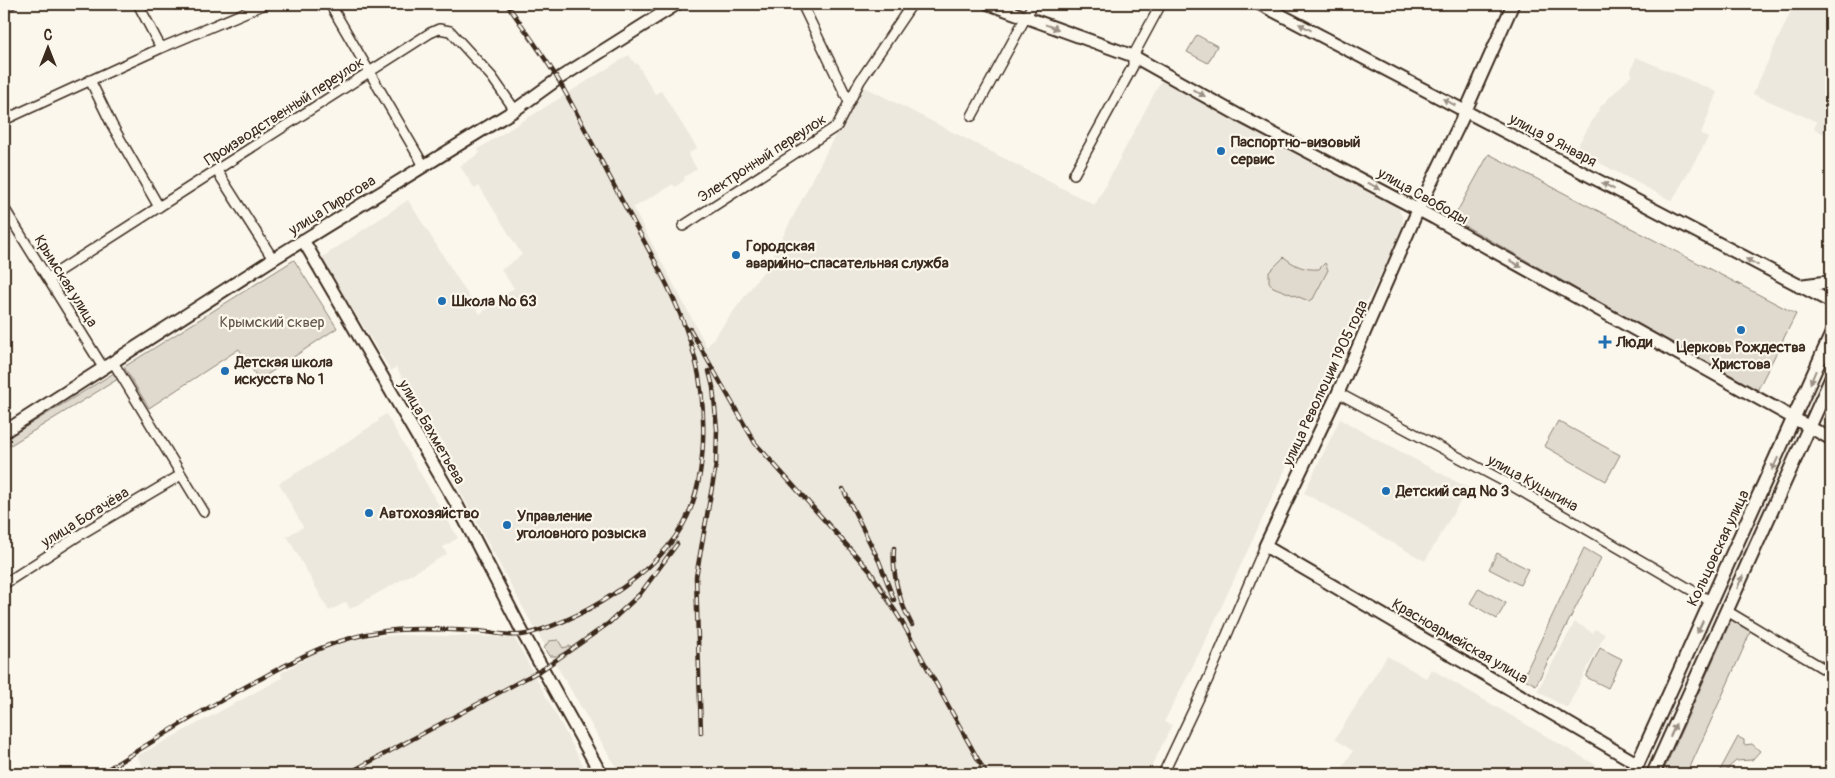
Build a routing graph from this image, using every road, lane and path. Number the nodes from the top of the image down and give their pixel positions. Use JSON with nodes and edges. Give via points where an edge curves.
{"nodes":[{"id":1,"x":11,"y":4,"type":"edge"},
{"id":2,"x":138,"y":4,"type":"edge"},
{"id":3,"x":265,"y":4,"type":"edge"},
{"id":4,"x":330,"y":4,"type":"edge"},
{"id":5,"x":676,"y":4,"type":"edge"},
{"id":6,"x":802,"y":4,"type":"edge"},
{"id":7,"x":912,"y":4,"type":"edge"},
{"id":8,"x":989,"y":4,"type":"edge"},
{"id":9,"x":1033,"y":4,"type":"edge"},
{"id":10,"x":1161,"y":4,"type":"edge"},
{"id":11,"x":1260,"y":4,"type":"edge"},
{"id":12,"x":1513,"y":4,"type":"edge"},
{"id":13,"x":4,"y":7,"type":"edge"},
{"id":14,"x":1026,"y":17,"type":"junction"},
{"id":15,"x":161,"y":48,"type":"junction"},
{"id":16,"x":1133,"y":56,"type":"junction"},
{"id":17,"x":368,"y":73,"type":"junction"},
{"id":18,"x":90,"y":80,"type":"junction"},
{"id":19,"x":849,"y":102,"type":"junction"},
{"id":20,"x":515,"y":110,"type":"junction"},
{"id":21,"x":1466,"y":111,"type":"junction"},
{"id":22,"x":972,"y":116,"type":"dead end"},
{"id":23,"x":4,"y":120,"type":"edge"},
{"id":24,"x":424,"y":166,"type":"junction"},
{"id":25,"x":217,"y":171,"type":"junction"},
{"id":26,"x":1074,"y":174,"type":"dead end"},
{"id":27,"x":159,"y":207,"type":"junction"},
{"id":28,"x":4,"y":208,"type":"edge"},
{"id":29,"x":1418,"y":210,"type":"junction"},
{"id":30,"x":684,"y":226,"type":"dead end"},
{"id":31,"x":303,"y":240,"type":"junction"},
{"id":32,"x":273,"y":259,"type":"junction"},
{"id":33,"x":48,"y":278,"type":"junction"},
{"id":34,"x":1831,"y":282,"type":"edge"},
{"id":35,"x":1799,"y":286,"type":"junction"},
{"id":36,"x":1831,"y":302,"type":"edge"},
{"id":37,"x":1831,"y":335,"type":"edge"},
{"id":38,"x":109,"y":365,"type":"junction"},
{"id":39,"x":1831,"y":379,"type":"edge"},
{"id":40,"x":1338,"y":393,"type":"junction"},
{"id":41,"x":1795,"y":419,"type":"junction"},
{"id":42,"x":1810,"y":427,"type":"junction"},
{"id":43,"x":4,"y":432,"type":"edge"},
{"id":44,"x":1831,"y":439,"type":"edge"},
{"id":45,"x":181,"y":475,"type":"junction"},
{"id":46,"x":204,"y":512,"type":"dead end"},
{"id":47,"x":1265,"y":546,"type":"junction"},
{"id":48,"x":4,"y":584,"type":"edge"},
{"id":49,"x":1712,"y":602,"type":"junction"},
{"id":50,"x":1727,"y":611,"type":"junction"},
{"id":51,"x":1831,"y":674,"type":"edge"},
{"id":52,"x":1636,"y":769,"type":"edge"},
{"id":53,"x":602,"y":774,"type":"edge"},
{"id":54,"x":1163,"y":774,"type":"edge"},
{"id":55,"x":1653,"y":774,"type":"edge"}],
"edges":[{"from":1,"to":13,"type":"street"},
{"from":2,"to":15,"type":"street"},
{"from":3,"to":15,"type":"street"},
{"from":4,"to":17,"type":"street"},
{"from":5,"to":20,"type":"street","name":"улица Пирогова"},
{"from":6,"to":19,"type":"street"},
{"from":7,"to":19,"type":"street","name":"Электронный переулок"},
{"from":8,"to":14,"type":"street","name":"улица Свободы"},
{"from":9,"to":14,"type":"street"},
{"from":10,"to":16,"type":"street"},
{"from":21,"to":11,"type":"street","name":"улица 9 Января","one_way":true},
{"from":12,"to":21,"type":"street","name":"улица Революции 1905 года"},
{"from":14,"to":16,"type":"street","name":"улица Свободы","one_way":true},
{"from":14,"to":22,"type":"street"},
{"from":15,"to":18,"type":"street"},
{"from":16,"to":26,"type":"street","via":[[1133,66]]},
{"from":16,"to":29,"type":"street","name":"улица Свободы","one_way":true},
{"from":17,"to":20,"type":"street","name":"Производственный переулок","via":[[430,33],[439,29],[450,31],[492,78]]},
{"from":17,"to":24,"type":"street"},
{"from":17,"to":25,"type":"street","name":"Производственный переулок"},
{"from":18,"to":23,"type":"street"},
{"from":18,"to":27,"type":"street"},
{"from":19,"to":30,"type":"street","name":"Электронный переулок","via":[[837,126]]},
{"from":20,"to":24,"type":"street","name":"улица Пирогова"},
{"from":21,"to":29,"type":"street","name":"улица Революции 1905 года"},
{"from":35,"to":21,"type":"street","name":"улица 9 Января","one_way":true},
{"from":24,"to":31,"type":"street","name":"улица Пирогова"},
{"from":25,"to":27,"type":"street","name":"Производственный переулок"},
{"from":25,"to":32,"type":"street"},
{"from":27,"to":33,"type":"street","name":"Производственный переулок"},
{"from":28,"to":33,"type":"street","name":"Крымская улица"},
{"from":29,"to":40,"type":"street","name":"улица Революции 1905 года"},
{"from":29,"to":41,"type":"street","name":"улица Свободы","one_way":true},
{"from":31,"to":32,"type":"street","name":"улица Пирогова"},
{"from":31,"to":53,"type":"street","name":"улица Бахметьева","via":[[457,505],[524,635]]},
{"from":32,"to":38,"type":"street","name":"улица Пирогова"},
{"from":33,"to":38,"type":"street","name":"Крымская улица"},
{"from":34,"to":35,"type":"main road"},
{"from":35,"to":36,"type":"street","name":"улица 9 Января"},
{"from":37,"to":41,"type":"main road","name":"Кольцовская улица","one_way":true},
{"from":38,"to":43,"type":"street","name":"улица Пирогова"},
{"from":38,"to":45,"type":"street","name":"Крымская улица"},
{"from":39,"to":42,"type":"main road"},
{"from":40,"to":47,"type":"street","name":"улица Революции 1905 года"},
{"from":40,"to":49,"type":"street","name":"улица Куцыгина","via":[[1509,484]]},
{"from":41,"to":42,"type":"street","name":"улица Свободы"},
{"from":41,"to":49,"type":"main road","name":"Кольцовская улица","one_way":true},
{"from":42,"to":44,"type":"street","name":"улица Свободы"},
{"from":50,"to":42,"type":"main road","one_way":true},
{"from":45,"to":46,"type":"street","name":"Крымская улица"},
{"from":45,"to":48,"type":"street","name":"улица Богачёва"},
{"from":47,"to":52,"type":"street","name":"Красноармейская улица"},
{"from":47,"to":54,"type":"street","name":"улица Революции 1905 года"},
{"from":49,"to":52,"type":"main road","name":"Кольцовская улица","one_way":true},
{"from":50,"to":51,"type":"street"},
{"from":55,"to":50,"type":"main road","one_way":true}]}
